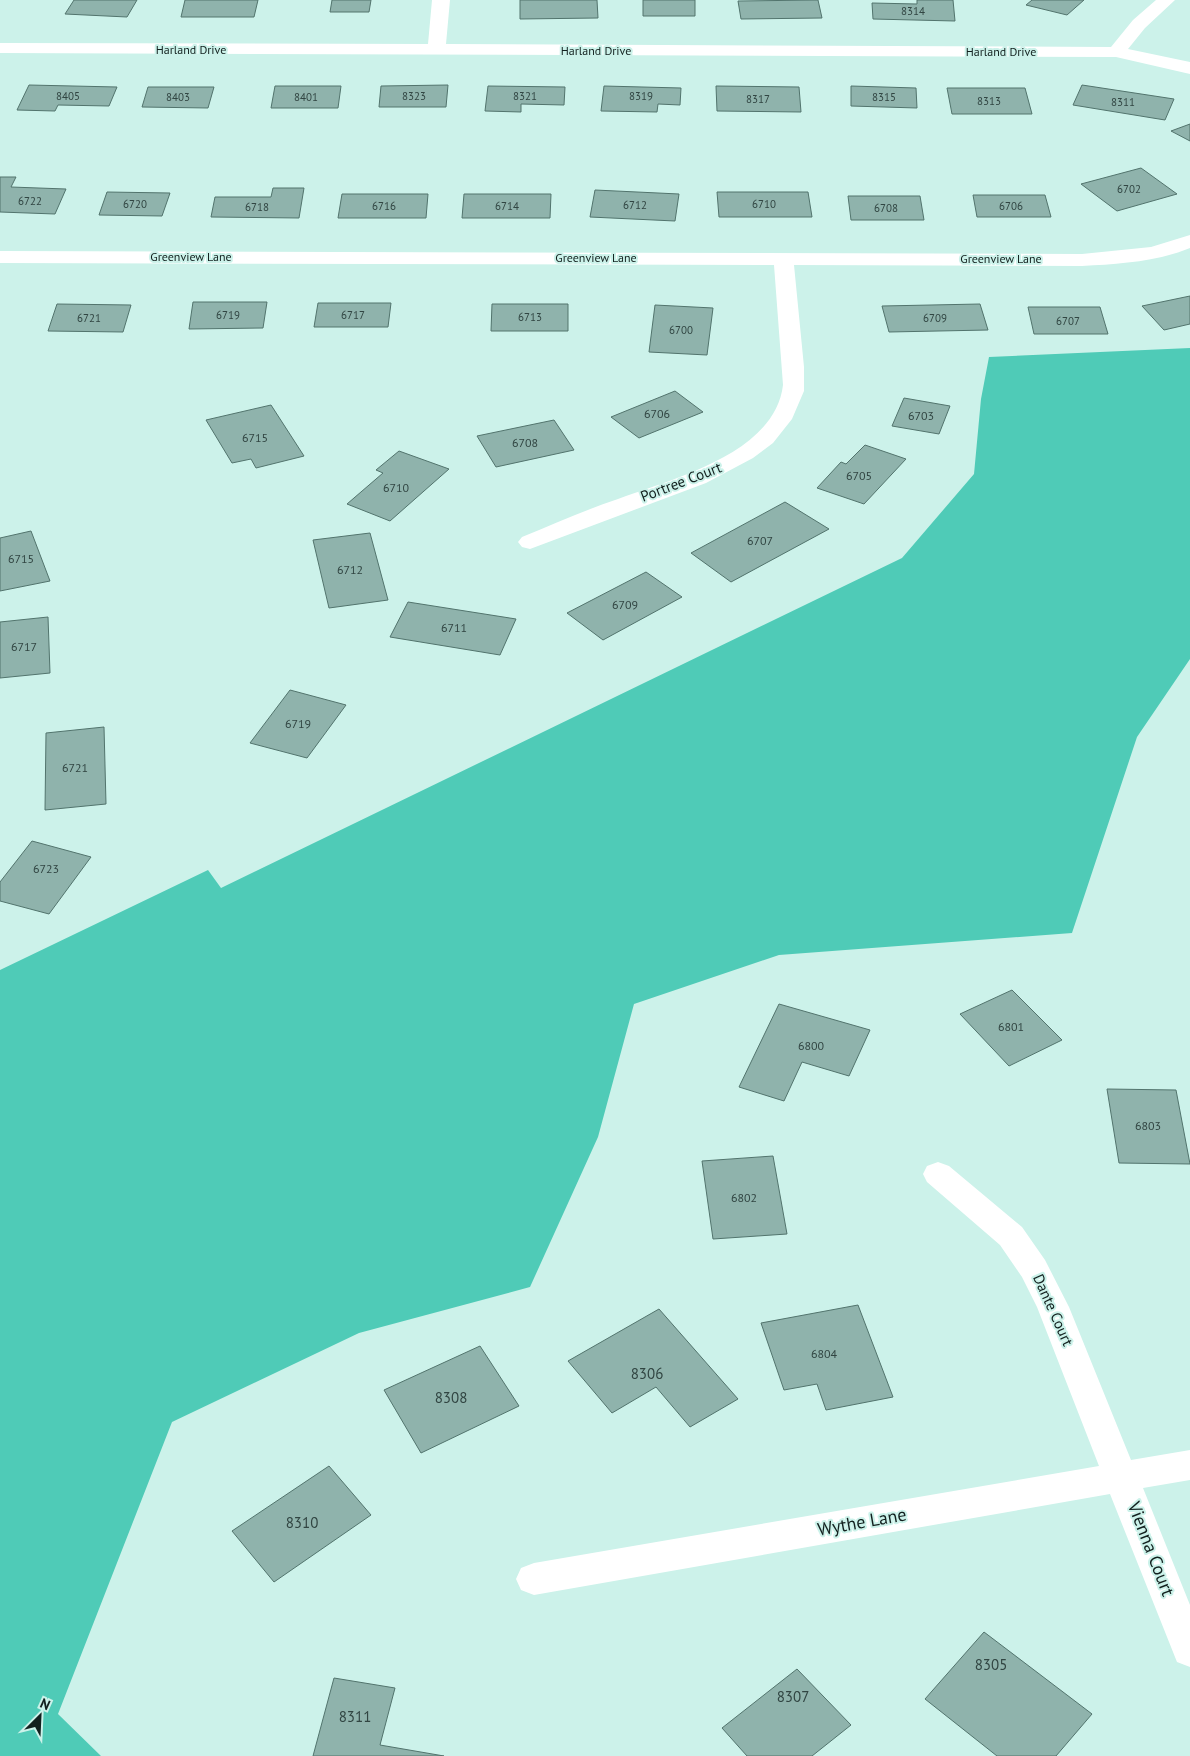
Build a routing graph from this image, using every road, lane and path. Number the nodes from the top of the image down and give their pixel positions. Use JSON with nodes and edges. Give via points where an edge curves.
{"nodes":[{"id":1,"x":441,"y":0,"type":"edge"},
{"id":2,"x":1166,"y":0,"type":"edge"},
{"id":3,"x":0,"y":48,"type":"edge"},
{"id":4,"x":436,"y":50,"type":"junction"},
{"id":5,"x":1116,"y":52,"type":"junction"},
{"id":6,"x":1190,"y":68,"type":"edge"},
{"id":7,"x":1190,"y":241,"type":"edge"},
{"id":8,"x":0,"y":257,"type":"edge"},
{"id":9,"x":783,"y":259,"type":"junction"},
{"id":10,"x":530,"y":542,"type":"dead end"},
{"id":11,"x":938,"y":1174,"type":"dead end"},
{"id":12,"x":1190,"y":1465,"type":"edge"},
{"id":13,"x":1122,"y":1477,"type":"junction"},
{"id":14,"x":534,"y":1579,"type":"dead end"},
{"id":15,"x":1190,"y":1650,"type":"edge"}],
"edges":[{"from":1,"to":4,"type":"street"},
{"from":2,"to":5,"type":"street","via":[[1139,24]]},
{"from":3,"to":4,"type":"street","name":"Harland Drive"},
{"from":4,"to":5,"type":"street","name":"Harland Drive"},
{"from":5,"to":6,"type":"street","name":"Harland Drive"},
{"from":7,"to":9,"type":"street","name":"Greenview Lane","via":[[1161,250],[1110,258]]},
{"from":8,"to":9,"type":"street","name":"Greenview Lane"},
{"from":9,"to":10,"type":"street","name":"Portree Court","via":[[794,377],[793,394],[774,426],[760,441],[709,474]]},
{"from":11,"to":13,"type":"street","name":"Dante Court","via":[[1011,1236],[1034,1269],[1053,1307]]},
{"from":12,"to":13,"type":"street","name":"Wythe Lane"},
{"from":13,"to":14,"type":"street","name":"Wythe Lane"},
{"from":13,"to":15,"type":"street","name":"Vienna Court"}]}
